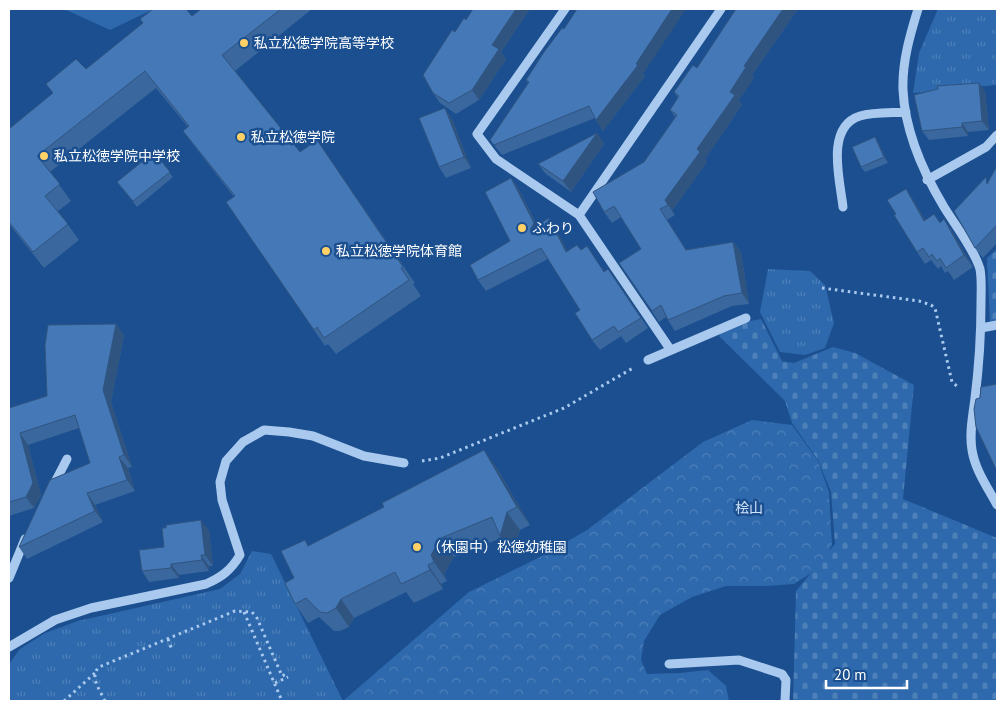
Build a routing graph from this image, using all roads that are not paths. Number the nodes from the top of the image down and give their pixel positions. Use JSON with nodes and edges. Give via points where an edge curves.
{"nodes":[{"id":1,"x":565,"y":9,"type":"edge"},
{"id":2,"x":721,"y":9,"type":"edge"},
{"id":3,"x":918,"y":9,"type":"edge"},
{"id":4,"x":906,"y":112,"type":"junction"},
{"id":5,"x":997,"y":135,"type":"edge"},
{"id":6,"x":927,"y":180,"type":"junction"},
{"id":7,"x":843,"y":207,"type":"dead end"},
{"id":8,"x":579,"y":215,"type":"junction"},
{"id":9,"x":746,"y":318,"type":"dead end"},
{"id":10,"x":997,"y":325,"type":"edge"},
{"id":11,"x":981,"y":328,"type":"junction"},
{"id":12,"x":670,"y":349,"type":"junction"},
{"id":13,"x":648,"y":360,"type":"road end"},
{"id":14,"x":67,"y":460,"type":"dead end"},
{"id":15,"x":404,"y":463,"type":"road end"},
{"id":16,"x":50,"y":492,"type":"edge"},
{"id":17,"x":997,"y":505,"type":"edge"},
{"id":18,"x":28,"y":533,"type":"edge"},
{"id":19,"x":9,"y":578,"type":"edge"},
{"id":20,"x":9,"y":646,"type":"edge"},
{"id":21,"x":669,"y":664,"type":"dead end"},
{"id":22,"x":785,"y":701,"type":"edge"}],
"edges":[{"from":1,"to":8,"type":"street","via":[[477,134],[496,159]]},
{"from":2,"to":8,"type":"street"},
{"from":3,"to":4,"type":"street","via":[[904,70]]},
{"from":4,"to":6,"type":"street"},
{"from":4,"to":7,"type":"street","via":[[861,116],[845,125],[838,142],[837,159]]},
{"from":5,"to":6,"type":"street","via":[[986,147]]},
{"from":6,"to":11,"type":"street","via":[[973,253],[980,270]]},
{"from":8,"to":12,"type":"street"},
{"from":9,"to":12,"type":"street"},
{"from":10,"to":11,"type":"street"},
{"from":11,"to":17,"type":"street","via":[[971,428],[972,451],[979,473]]},
{"from":12,"to":13,"type":"street"},
{"from":14,"to":16,"type":"street"},
{"from":15,"to":20,"type":"street","via":[[364,456],[313,436],[264,430],[243,442],[226,461],[220,482],[222,500],[240,556],[233,568],[206,584],[91,608],[55,620]]},
{"from":18,"to":19,"type":"street"},
{"from":21,"to":22,"type":"street","via":[[739,660],[782,674],[786,680]]}]}
